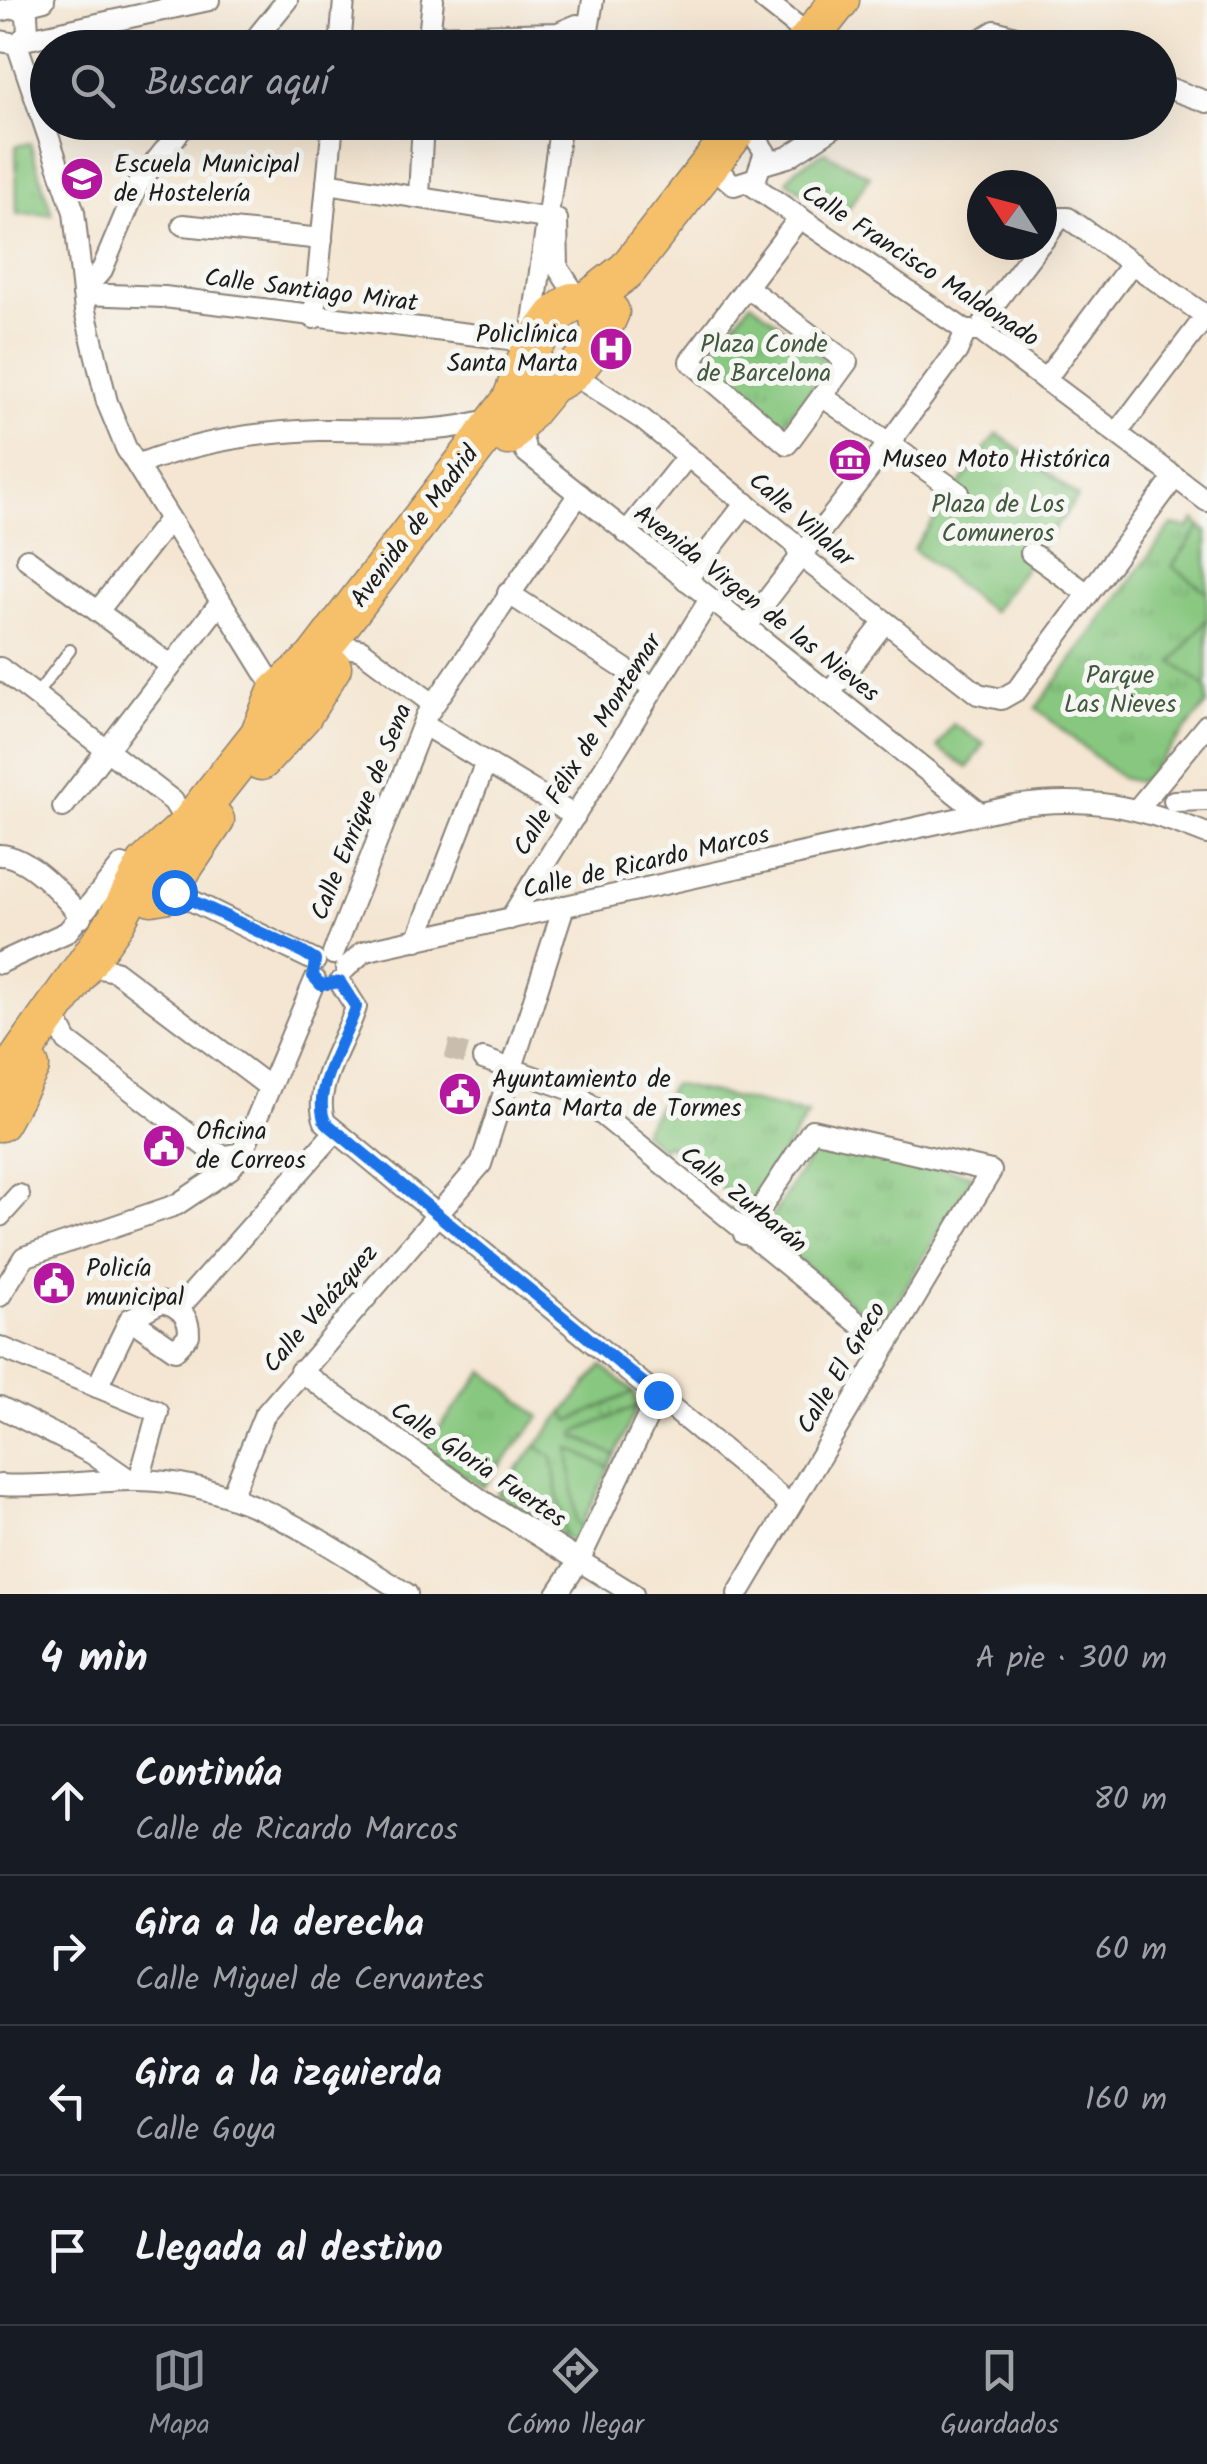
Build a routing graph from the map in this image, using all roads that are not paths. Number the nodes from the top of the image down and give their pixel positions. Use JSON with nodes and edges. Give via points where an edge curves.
{"nodes":[{"id":1,"x":44,"y":0,"type":"edge"},
{"id":2,"x":208,"y":0,"type":"edge"},
{"id":3,"x":287,"y":0,"type":"edge"},
{"id":4,"x":344,"y":0,"type":"edge"},
{"id":5,"x":434,"y":0,"type":"edge"},
{"id":6,"x":581,"y":0,"type":"edge"},
{"id":7,"x":593,"y":0,"type":"edge"},
{"id":8,"x":764,"y":0,"type":"edge"},
{"id":9,"x":840,"y":0,"type":"edge"},
{"id":10,"x":6,"y":6,"type":"edge"},
{"id":11,"x":577,"y":25,"type":"junction"},
{"id":12,"x":69,"y":30,"type":"edge"},
{"id":13,"x":263,"y":30,"type":"edge"},
{"id":14,"x":342,"y":30,"type":"edge"},
{"id":15,"x":430,"y":30,"type":"edge"},
{"id":16,"x":566,"y":30,"type":"edge"},
{"id":17,"x":576,"y":30,"type":"edge"},
{"id":18,"x":588,"y":30,"type":"edge"},
{"id":19,"x":795,"y":30,"type":"edge"},
{"id":20,"x":816,"y":30,"type":"edge"},
{"id":21,"x":14,"y":42,"type":"edge"},
{"id":22,"x":30,"y":87,"type":"edge"},
{"id":23,"x":1177,"y":92,"type":"edge"},
{"id":24,"x":1207,"y":102,"type":"edge"},
{"id":25,"x":49,"y":140,"type":"edge"},
{"id":26,"x":173,"y":140,"type":"edge"},
{"id":27,"x":331,"y":140,"type":"edge"},
{"id":28,"x":422,"y":140,"type":"edge"},
{"id":29,"x":559,"y":140,"type":"edge"},
{"id":30,"x":568,"y":140,"type":"edge"},
{"id":31,"x":745,"y":140,"type":"edge"},
{"id":32,"x":754,"y":140,"type":"edge"},
{"id":33,"x":787,"y":140,"type":"edge"},
{"id":34,"x":811,"y":140,"type":"edge"},
{"id":35,"x":803,"y":145,"type":"junction"},
{"id":36,"x":764,"y":164,"type":"junction"},
{"id":37,"x":731,"y":177,"type":"junction"},
{"id":38,"x":327,"y":183,"type":"junction"},
{"id":39,"x":419,"y":195,"type":"junction"},
{"id":40,"x":671,"y":214,"type":"junction"},
{"id":41,"x":551,"y":217,"type":"junction"},
{"id":42,"x":800,"y":217,"type":"junction"},
{"id":43,"x":1057,"y":222,"type":"edge"},
{"id":44,"x":183,"y":225,"type":"dead end"},
{"id":45,"x":322,"y":239,"type":"junction"},
{"id":46,"x":557,"y":259,"type":"junction"},
{"id":47,"x":1028,"y":260,"type":"edge"},
{"id":48,"x":1132,"y":264,"type":"junction"},
{"id":49,"x":748,"y":288,"type":"junction"},
{"id":50,"x":83,"y":292,"type":"junction"},
{"id":51,"x":589,"y":311,"type":"junction"},
{"id":52,"x":1206,"y":316,"type":"edge"},
{"id":53,"x":314,"y":318,"type":"junction"},
{"id":54,"x":973,"y":331,"type":"junction"},
{"id":55,"x":546,"y":365,"type":"junction"},
{"id":56,"x":1046,"y":380,"type":"junction"},
{"id":57,"x":822,"y":396,"type":"junction"},
{"id":58,"x":510,"y":431,"type":"junction"},
{"id":59,"x":1117,"y":434,"type":"junction"},
{"id":60,"x":889,"y":443,"type":"junction"},
{"id":61,"x":686,"y":458,"type":"junction"},
{"id":62,"x":138,"y":464,"type":"junction"},
{"id":63,"x":1175,"y":477,"type":"junction"},
{"id":64,"x":959,"y":492,"type":"dead end"},
{"id":65,"x":579,"y":494,"type":"junction"},
{"id":66,"x":1207,"y":501,"type":"edge"},
{"id":67,"x":746,"y":503,"type":"junction"},
{"id":68,"x":169,"y":520,"type":"junction"},
{"id":69,"x":626,"y":533,"type":"junction"},
{"id":70,"x":1031,"y":552,"type":"dead end"},
{"id":71,"x":801,"y":556,"type":"junction"},
{"id":72,"x":27,"y":559,"type":"dead end"},
{"id":73,"x":686,"y":580,"type":"junction"},
{"id":74,"x":508,"y":593,"type":"junction"},
{"id":75,"x":1088,"y":594,"type":"junction"},
{"id":76,"x":710,"y":599,"type":"junction"},
{"id":77,"x":219,"y":604,"type":"junction"},
{"id":78,"x":98,"y":611,"type":"junction"},
{"id":79,"x":885,"y":622,"type":"junction"},
{"id":80,"x":746,"y":627,"type":"junction"},
{"id":81,"x":347,"y":647,"type":"junction"},
{"id":82,"x":70,"y":650,"type":"dead end"},
{"id":83,"x":170,"y":665,"type":"junction"},
{"id":84,"x":0,"y":668,"type":"edge"},
{"id":85,"x":654,"y":688,"type":"junction"},
{"id":86,"x":36,"y":694,"type":"junction"},
{"id":87,"x":830,"y":694,"type":"junction"},
{"id":88,"x":286,"y":703,"type":"junction"},
{"id":89,"x":433,"y":704,"type":"junction"},
{"id":90,"x":424,"y":725,"type":"junction"},
{"id":91,"x":1207,"y":725,"type":"edge"},
{"id":92,"x":107,"y":748,"type":"junction"},
{"id":93,"x":486,"y":762,"type":"junction"},
{"id":94,"x":1207,"y":800,"type":"edge"},
{"id":95,"x":1174,"y":801,"type":"dead end"},
{"id":96,"x":63,"y":807,"type":"dead end"},
{"id":97,"x":1140,"y":808,"type":"junction"},
{"id":98,"x":970,"y":810,"type":"junction"},
{"id":99,"x":575,"y":816,"type":"junction"},
{"id":100,"x":188,"y":825,"type":"junction"},
{"id":101,"x":1207,"y":834,"type":"edge"},
{"id":102,"x":1,"y":854,"type":"edge"},
{"id":103,"x":158,"y":880,"type":"junction"},
{"id":104,"x":564,"y":906,"type":"junction"},
{"id":105,"x":81,"y":917,"type":"junction"},
{"id":106,"x":510,"y":919,"type":"junction"},
{"id":107,"x":0,"y":936,"type":"edge"},
{"id":108,"x":418,"y":940,"type":"junction"},
{"id":109,"x":8,"y":958,"type":"edge"},
{"id":110,"x":331,"y":964,"type":"junction"},
{"id":111,"x":100,"y":968,"type":"junction"},
{"id":112,"x":58,"y":1024,"type":"junction"},
{"id":113,"x":483,"y":1060,"type":"tunnel mouth"},
{"id":114,"x":513,"y":1069,"type":"junction"},
{"id":115,"x":0,"y":1086,"type":"edge"},
{"id":116,"x":270,"y":1087,"type":"junction"},
{"id":117,"x":0,"y":1122,"type":"edge"},
{"id":118,"x":335,"y":1132,"type":"junction"},
{"id":119,"x":242,"y":1153,"type":"junction"},
{"id":120,"x":19,"y":1195,"type":"dead end"},
{"id":121,"x":436,"y":1215,"type":"junction"},
{"id":122,"x":0,"y":1216,"type":"edge"},
{"id":123,"x":744,"y":1234,"type":"junction"},
{"id":124,"x":0,"y":1296,"type":"edge"},
{"id":125,"x":178,"y":1309,"type":"junction"},
{"id":126,"x":130,"y":1319,"type":"junction"},
{"id":127,"x":885,"y":1345,"type":"junction"},
{"id":128,"x":0,"y":1347,"type":"edge"},
{"id":129,"x":300,"y":1371,"type":"junction"},
{"id":130,"x":97,"y":1387,"type":"junction"},
{"id":131,"x":658,"y":1395,"type":"junction"},
{"id":132,"x":0,"y":1407,"type":"edge"},
{"id":133,"x":91,"y":1453,"type":"junction"},
{"id":134,"x":134,"y":1480,"type":"junction"},
{"id":135,"x":0,"y":1486,"type":"edge"},
{"id":136,"x":81,"y":1486,"type":"junction"},
{"id":137,"x":232,"y":1497,"type":"junction"},
{"id":138,"x":789,"y":1504,"type":"junction"},
{"id":139,"x":578,"y":1562,"type":"junction"},
{"id":140,"x":406,"y":1594,"type":"edge"},
{"id":141,"x":557,"y":1594,"type":"edge"},
{"id":142,"x":632,"y":1594,"type":"edge"},
{"id":143,"x":738,"y":1594,"type":"edge"}],
"edges":[{"from":1,"to":10,"type":"street"},
{"from":2,"to":12,"type":"street"},
{"from":3,"to":13,"type":"street"},
{"from":4,"to":14,"type":"street"},
{"from":5,"to":15,"type":"street"},
{"from":6,"to":11,"type":"street"},
{"from":7,"to":18,"type":"street"},
{"from":8,"to":19,"type":"street"},
{"from":9,"to":20,"type":"highway"},
{"from":10,"to":21,"type":"street","via":[[30,21]]},
{"from":11,"to":16,"type":"street"},
{"from":11,"to":17,"type":"street"},
{"from":21,"to":22,"type":"street"},
{"from":23,"to":24,"type":"street"},
{"from":25,"to":50,"type":"street","via":[[74,212]]},
{"from":26,"to":50,"type":"street","via":[[138,184],[102,270]]},
{"from":27,"to":38,"type":"street"},
{"from":28,"to":39,"type":"street"},
{"from":29,"to":41,"type":"street"},
{"from":30,"to":41,"type":"street"},
{"from":31,"to":37,"type":"highway"},
{"from":32,"to":36,"type":"street"},
{"from":33,"to":35,"type":"street"},
{"from":34,"to":35,"type":"street"},
{"from":35,"to":36,"type":"street"},
{"from":36,"to":37,"type":"street"},
{"from":37,"to":40,"type":"highway"},
{"from":37,"to":42,"type":"street","name":"Calle Francisco Maldonado"},
{"from":38,"to":39,"type":"street"},
{"from":38,"to":45,"type":"street"},
{"from":39,"to":41,"type":"street"},
{"from":40,"to":46,"type":"street","via":[[603,272],[576,275]]},
{"from":40,"to":51,"type":"highway"},
{"from":41,"to":46,"type":"street"},
{"from":41,"to":55,"type":"street"},
{"from":42,"to":49,"type":"street"},
{"from":42,"to":54,"type":"street","name":"Calle Francisco Maldonado"},
{"from":43,"to":48,"type":"street","via":[[1068,218]]},
{"from":44,"to":45,"type":"street"},
{"from":45,"to":53,"type":"street"},
{"from":46,"to":51,"type":"street","via":[[567,288]]},
{"from":47,"to":54,"type":"street"},
{"from":48,"to":52,"type":"street"},
{"from":48,"to":56,"type":"street"},
{"from":49,"to":57,"type":"street","via":[[847,362]]},
{"from":49,"to":57,"type":"street","via":[[690,361],[787,444]]},
{"from":50,"to":53,"type":"street","name":"Calle Santiago Mirat"},
{"from":50,"to":62,"type":"street","via":[[107,402]]},
{"from":51,"to":55,"type":"highway","name":"Avenida de Madrid","via":[[555,316]]},
{"from":52,"to":59,"type":"street"},
{"from":53,"to":55,"type":"street","name":"Calle Santiago Mirat","via":[[510,339]]},
{"from":54,"to":56,"type":"street","name":"Calle Francisco Maldonado"},
{"from":54,"to":60,"type":"street"},
{"from":55,"to":58,"type":"highway","name":"Avenida de Madrid","via":[[518,373]]},
{"from":55,"to":61,"type":"street","name":"Calle Villalar","via":[[642,418]]},
{"from":56,"to":59,"type":"street","name":"Calle Francisco Maldonado"},
{"from":57,"to":60,"type":"street"},
{"from":58,"to":62,"type":"street","via":[[460,426],[242,436]]},
{"from":58,"to":65,"type":"street","name":"Avenida Virgen de las Nieves"},
{"from":58,"to":81,"type":"highway","name":"Avenida de Madrid"},
{"from":58,"to":88,"type":"highway","name":"Avenida de Madrid","via":[[314,659]]},
{"from":59,"to":63,"type":"street","name":"Calle Francisco Maldonado"},
{"from":60,"to":64,"type":"street"},
{"from":60,"to":71,"type":"street"},
{"from":61,"to":67,"type":"street","name":"Calle Villalar"},
{"from":61,"to":69,"type":"street"},
{"from":62,"to":68,"type":"street"},
{"from":63,"to":66,"type":"street","name":"Calle Francisco Maldonado"},
{"from":63,"to":75,"type":"street"},
{"from":65,"to":69,"type":"street","name":"Avenida Virgen de las Nieves"},
{"from":65,"to":74,"type":"street","name":"Calle Enrique de Sena"},
{"from":67,"to":71,"type":"street","name":"Calle Villalar"},
{"from":67,"to":73,"type":"street"},
{"from":68,"to":77,"type":"street"},
{"from":68,"to":78,"type":"street"},
{"from":69,"to":73,"type":"street","name":"Avenida Virgen de las Nieves"},
{"from":70,"to":75,"type":"street"},
{"from":71,"to":79,"type":"street","name":"Calle Villalar"},
{"from":71,"to":80,"type":"street"},
{"from":72,"to":78,"type":"street"},
{"from":73,"to":76,"type":"street","name":"Avenida Virgen de las Nieves"},
{"from":74,"to":85,"type":"street"},
{"from":74,"to":89,"type":"street","name":"Calle Enrique de Sena"},
{"from":75,"to":79,"type":"street","name":"Calle Villalar","via":[[1017,690],[1001,698],[978,694]]},
{"from":76,"to":80,"type":"street","name":"Avenida Virgen de las Nieves"},
{"from":76,"to":85,"type":"street","name":"Calle Félix de Montemar"},
{"from":77,"to":83,"type":"street"},
{"from":77,"to":88,"type":"street"},
{"from":78,"to":83,"type":"street"},
{"from":79,"to":87,"type":"street"},
{"from":80,"to":87,"type":"street","name":"Avenida Virgen de las Nieves"},
{"from":81,"to":88,"type":"highway","name":"Avenida de Madrid"},
{"from":81,"to":89,"type":"street","via":[[361,650]]},
{"from":82,"to":86,"type":"lane"},
{"from":83,"to":92,"type":"street"},
{"from":84,"to":86,"type":"street"},
{"from":85,"to":99,"type":"street","name":"Calle Félix de Montemar"},
{"from":86,"to":92,"type":"street"},
{"from":87,"to":98,"type":"street","name":"Avenida Virgen de las Nieves"},
{"from":88,"to":100,"type":"highway","name":"Avenida de Madrid"},
{"from":88,"to":103,"type":"highway","name":"Avenida de Madrid"},
{"from":89,"to":90,"type":"street","name":"Calle Enrique de Sena"},
{"from":90,"to":93,"type":"street"},
{"from":90,"to":110,"type":"street","name":"Calle Enrique de Sena"},
{"from":91,"to":97,"type":"street"},
{"from":92,"to":96,"type":"street"},
{"from":92,"to":100,"type":"street","via":[[173,801]]},
{"from":93,"to":99,"type":"street"},
{"from":93,"to":108,"type":"street"},
{"from":94,"to":95,"type":"street"},
{"from":97,"to":98,"type":"street","name":"Calle de Ricardo Marcos","via":[[1085,799]]},
{"from":97,"to":101,"type":"street","name":"Calle de Ricardo Marcos"},
{"from":98,"to":104,"type":"street","name":"Calle de Ricardo Marcos"},
{"from":99,"to":106,"type":"street","name":"Calle Félix de Montemar"},
{"from":100,"to":103,"type":"highway","name":"Avenida de Madrid"},
{"from":102,"to":105,"type":"street","via":[[64,896]]},
{"from":103,"to":105,"type":"street","via":[[122,865]]},
{"from":103,"to":110,"type":"street"},
{"from":103,"to":111,"type":"highway","name":"Avenida de Madrid"},
{"from":103,"to":115,"type":"highway","name":"Avenida de Madrid"},
{"from":104,"to":106,"type":"street","name":"Calle de Ricardo Marcos"},
{"from":104,"to":114,"type":"street"},
{"from":105,"to":109,"type":"street","via":[[67,932]]},
{"from":106,"to":108,"type":"street","name":"Calle de Ricardo Marcos"},
{"from":107,"to":109,"type":"street"},
{"from":108,"to":110,"type":"street","name":"Calle de Ricardo Marcos"},
{"from":110,"to":116,"type":"street","name":"Calle Enrique de Sena"},
{"from":110,"to":118,"type":"street","via":[[356,1007],[320,1108]]},
{"from":111,"to":112,"type":"highway","name":"Avenida de Madrid"},
{"from":111,"to":116,"type":"street","via":[[115,972]]},
{"from":112,"to":117,"type":"highway","name":"Avenida de Madrid"},
{"from":112,"to":119,"type":"street","via":[[67,1041],[211,1151]]},
{"from":113,"to":114,"type":"street"},
{"from":114,"to":121,"type":"street","name":"Calle Velázquez","via":[[476,1170]]},
{"from":114,"to":123,"type":"street","name":"Calle Zurbarán","via":[[572,1090]]},
{"from":116,"to":119,"type":"street","name":"Calle Enrique de Sena"},
{"from":118,"to":121,"type":"street"},
{"from":118,"to":125,"type":"street"},
{"from":119,"to":124,"type":"street","name":"Calle Enrique de Sena","via":[[230,1169],[176,1205],[24,1257]]},
{"from":120,"to":122,"type":"street"},
{"from":121,"to":129,"type":"street","name":"Calle Velázquez"},
{"from":121,"to":131,"type":"street"},
{"from":123,"to":127,"type":"street","name":"Calle Zurbarán"},
{"from":123,"to":127,"type":"street","name":"Calle El Greco","via":[[812,1130],[991,1171]]},
{"from":125,"to":126,"type":"street","via":[[161,1302]]},
{"from":125,"to":126,"type":"street","via":[[189,1335],[175,1350]]},
{"from":126,"to":130,"type":"street"},
{"from":127,"to":138,"type":"street","name":"Calle El Greco"},
{"from":128,"to":130,"type":"street"},
{"from":129,"to":137,"type":"street","name":"Calle Velázquez","via":[[264,1416]]},
{"from":129,"to":139,"type":"street","name":"Calle Gloria Fuertes"},
{"from":130,"to":134,"type":"street","via":[[158,1412]]},
{"from":131,"to":138,"type":"street"},
{"from":131,"to":139,"type":"street"},
{"from":132,"to":133,"type":"street"},
{"from":133,"to":134,"type":"street"},
{"from":133,"to":136,"type":"street"},
{"from":134,"to":136,"type":"street"},
{"from":134,"to":137,"type":"street"},
{"from":135,"to":136,"type":"street"},
{"from":137,"to":140,"type":"street","via":[[274,1513]]},
{"from":138,"to":143,"type":"street","name":"Calle El Greco"},
{"from":139,"to":141,"type":"street"},
{"from":139,"to":142,"type":"street","name":"Calle Gloria Fuertes"}]}
